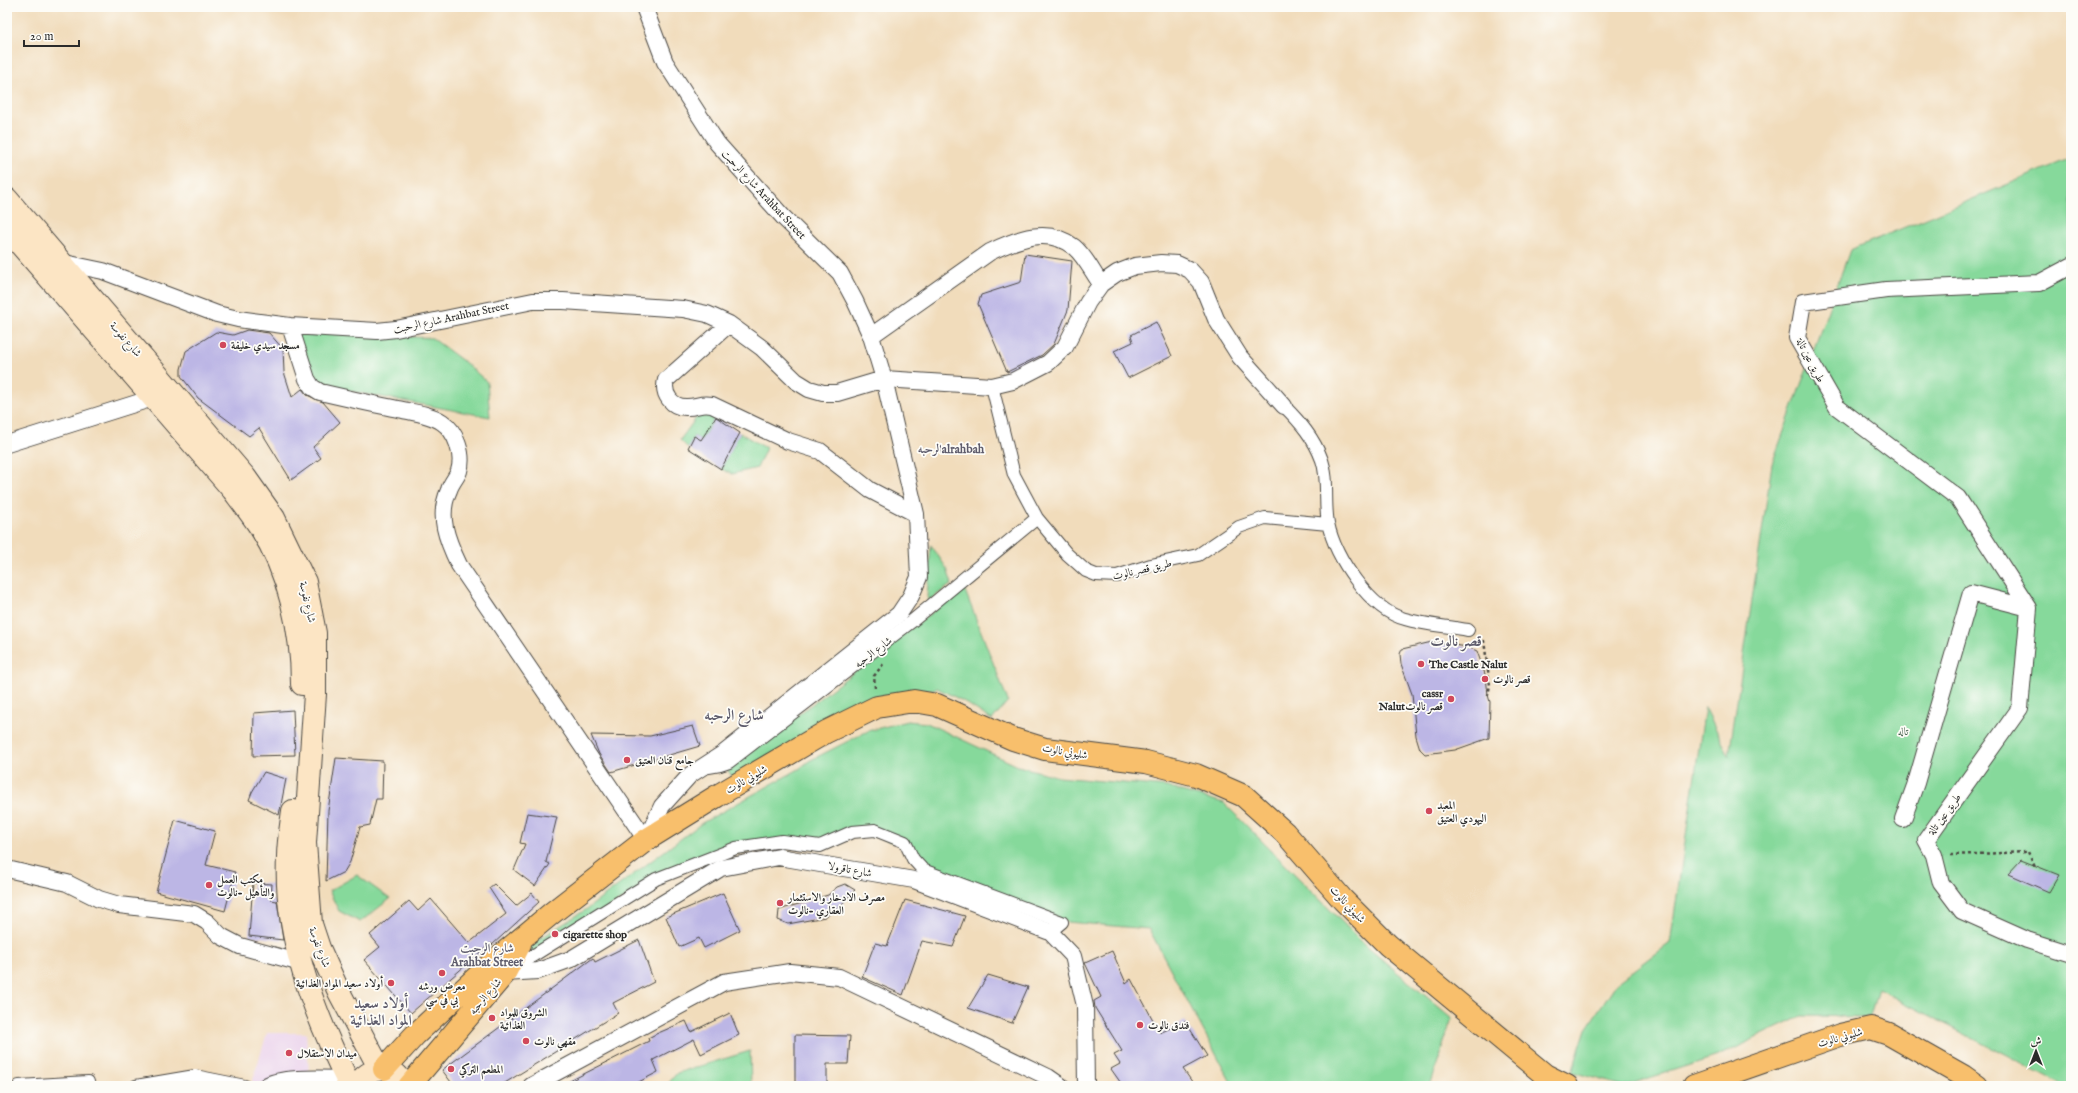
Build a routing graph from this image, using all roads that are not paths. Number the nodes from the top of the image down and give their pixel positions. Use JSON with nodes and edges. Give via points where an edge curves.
{"nodes":[{"id":1,"x":644,"y":7,"type":"edge"},
{"id":2,"x":7,"y":199,"type":"edge"},
{"id":3,"x":7,"y":229,"type":"edge"},
{"id":4,"x":60,"y":262,"type":"junction"},
{"id":5,"x":2071,"y":266,"type":"edge"},
{"id":6,"x":1101,"y":284,"type":"junction"},
{"id":7,"x":729,"y":324,"type":"junction"},
{"id":8,"x":290,"y":326,"type":"junction"},
{"id":9,"x":871,"y":336,"type":"junction"},
{"id":10,"x":884,"y":379,"type":"junction"},
{"id":11,"x":992,"y":386,"type":"junction"},
{"id":12,"x":153,"y":398,"type":"junction"},
{"id":13,"x":1284,"y":406,"type":"joint"},
{"id":14,"x":7,"y":444,"type":"edge"},
{"id":15,"x":916,"y":514,"type":"junction"},
{"id":16,"x":1037,"y":518,"type":"junction"},
{"id":17,"x":1328,"y":524,"type":"junction"},
{"id":18,"x":2030,"y":608,"type":"junction"},
{"id":19,"x":1468,"y":630,"type":"road end"},
{"id":20,"x":700,"y":768,"type":"junction"},
{"id":21,"x":1903,"y":819,"type":"dead end"},
{"id":22,"x":646,"y":840,"type":"junction"},
{"id":23,"x":7,"y":869,"type":"edge"},
{"id":24,"x":1050,"y":932,"type":"junction"},
{"id":25,"x":523,"y":938,"type":"junction"},
{"id":26,"x":2071,"y":954,"type":"edge"},
{"id":27,"x":302,"y":963,"type":"junction"},
{"id":28,"x":505,"y":973,"type":"junction"},
{"id":29,"x":382,"y":1069,"type":"junction"},
{"id":30,"x":303,"y":1083,"type":"edge"},
{"id":31,"x":351,"y":1084,"type":"edge"},
{"id":32,"x":19,"y":1086,"type":"edge"},
{"id":33,"x":89,"y":1086,"type":"edge"},
{"id":34,"x":136,"y":1086,"type":"edge"},
{"id":35,"x":245,"y":1086,"type":"edge"},
{"id":36,"x":266,"y":1086,"type":"edge"},
{"id":37,"x":404,"y":1086,"type":"edge"},
{"id":38,"x":409,"y":1086,"type":"edge"},
{"id":39,"x":531,"y":1086,"type":"edge"},
{"id":40,"x":1061,"y":1086,"type":"edge"},
{"id":41,"x":1086,"y":1086,"type":"edge"},
{"id":42,"x":1567,"y":1086,"type":"edge"},
{"id":43,"x":1694,"y":1086,"type":"edge"},
{"id":44,"x":1977,"y":1086,"type":"edge"}],
"edges":[{"from":1,"to":9,"type":"street","name":"شارع الرحبت Arahbat Street","via":[[665,62],[717,143],[784,218],[840,273]]},
{"from":2,"to":4,"type":"main road","name":"شارع نفوسة"},
{"from":3,"to":12,"type":"main road","name":"شارع نفوسة"},
{"from":4,"to":8,"type":"street","name":"شارع الرحبت Arahbat Street","via":[[103,271],[217,314]]},
{"from":4,"to":29,"type":"main road","name":"شارع نفوسة","via":[[244,477],[274,518],[305,582],[315,632],[315,694],[305,843],[311,924],[339,992]]},
{"from":5,"to":18,"type":"street","name":"طريق عين تالة","via":[[2039,283],[1886,290],[1803,302],[1797,338],[1837,407],[1958,498]]},
{"from":6,"to":9,"type":"street","via":[[1075,248],[1063,240],[1035,236],[990,252]]},
{"from":6,"to":11,"type":"street","name":"شارع الرحبت Arahbat Street","via":[[1088,302],[1065,347],[1048,363],[1013,381]]},
{"from":6,"to":13,"type":"street","name":"شارع الرحبت Arahbat Street","via":[[1117,273],[1135,266],[1177,264],[1190,270],[1201,282],[1216,319],[1240,357]]},
{"from":7,"to":8,"type":"street","name":"شارع الرحبت Arahbat Street","via":[[706,314],[683,309],[533,300],[396,329],[377,331]]},
{"from":7,"to":10,"type":"street","name":"شارع الرحبت Arahbat Street","via":[[746,334],[809,390],[837,393]]},
{"from":7,"to":15,"type":"street","via":[[666,380],[664,386],[669,400],[681,407],[712,405],[788,441],[820,451],[870,490]]},
{"from":8,"to":22,"type":"street","via":[[312,387],[320,392],[422,414],[442,422],[453,434],[460,454],[459,471],[443,505],[447,541],[459,565]]},
{"from":9,"to":10,"type":"street","name":"شارع الرحبت Arahbat Street"},
{"from":10,"to":11,"type":"street","name":"شارع الرحبت Arahbat Street"},
{"from":10,"to":15,"type":"street","name":"شارع الرحبت Arahbat Street"},
{"from":11,"to":16,"type":"street","name":"طريق قصر نالوت","via":[[1014,475]]},
{"from":12,"to":14,"type":"street"},
{"from":12,"to":27,"type":"main road","name":"شارع نفوسة","via":[[233,490],[261,528],[280,566],[290,598],[301,668],[302,732],[288,857],[291,916]]},
{"from":13,"to":17,"type":"street","via":[[1315,441],[1323,461]]},
{"from":15,"to":20,"type":"street","name":"شارع الرحبت Arahbat Street","via":[[919,577],[899,614],[724,753]]},
{"from":16,"to":17,"type":"street","name":"طريق قصر نالوت","via":[[1053,539],[1086,571],[1106,577],[1198,555],[1239,527],[1265,518]]},
{"from":16,"to":20,"type":"street","name":"شارع الرحبه","via":[[911,622],[729,762],[710,768]]},
{"from":17,"to":19,"type":"street","via":[[1350,574],[1390,613],[1404,619]]},
{"from":18,"to":21,"type":"street","via":[[1971,593],[1916,783]]},
{"from":18,"to":26,"type":"street","name":"طريق عين تالة","via":[[2020,708],[1926,840],[1934,855],[1941,883],[1962,911],[2027,940]]},
{"from":20,"to":22,"type":"street","name":"شارع الرحبت Arahbat Street","via":[[672,793],[662,806]]},
{"from":22,"to":25,"type":"highway","name":"شليوني نالوت"},
{"from":22,"to":42,"type":"highway","name":"شليوني نالوت","via":[[826,732],[877,707],[914,700],[936,705],[1013,739],[1045,749],[1146,762],[1196,776],[1244,796],[1285,833],[1343,900],[1388,944],[1545,1075]]},
{"from":23,"to":27,"type":"street","via":[[67,883],[99,899],[119,905],[194,914],[207,922],[221,936],[240,946]]},
{"from":24,"to":28,"type":"street","name":"شارع تاقرولا","via":[[914,880],[779,857],[721,868],[571,959],[538,971]]},
{"from":24,"to":28,"type":"street","via":[[1062,922],[923,870],[913,859],[905,842],[875,830],[852,832],[820,846],[782,841],[736,848],[656,879]]},
{"from":24,"to":41,"type":"street","name":"شارع تاقرولا","via":[[1073,956],[1085,1006]]},
{"from":25,"to":28,"type":"highway","name":"شارع الرحبه"},
{"from":25,"to":29,"type":"highway","name":"شارع الرحبه","via":[[493,962]]},
{"from":27,"to":31,"type":"main road","name":"شارع نفوسة","via":[[315,1008]]},
{"from":28,"to":38,"type":"highway","name":"شارع الرحبه"},
{"from":29,"to":31,"type":"main road","via":[[369,1071]]},
{"from":29,"to":37,"type":"main road","via":[[394,1073],[402,1080]]},
{"from":30,"to":31,"type":"street"},
{"from":30,"to":36,"type":"street","via":[[271,1083]]},
{"from":32,"to":33,"type":"street","via":[[88,1082]]},
{"from":34,"to":35,"type":"street","via":[[195,1076]]},
{"from":39,"to":40,"type":"street","via":[[724,982],[790,972],[839,977],[1048,1077]]},
{"from":43,"to":44,"type":"highway","name":"شليوني نالوت","via":[[1855,1030],[1871,1028],[1889,1034]]}]}
